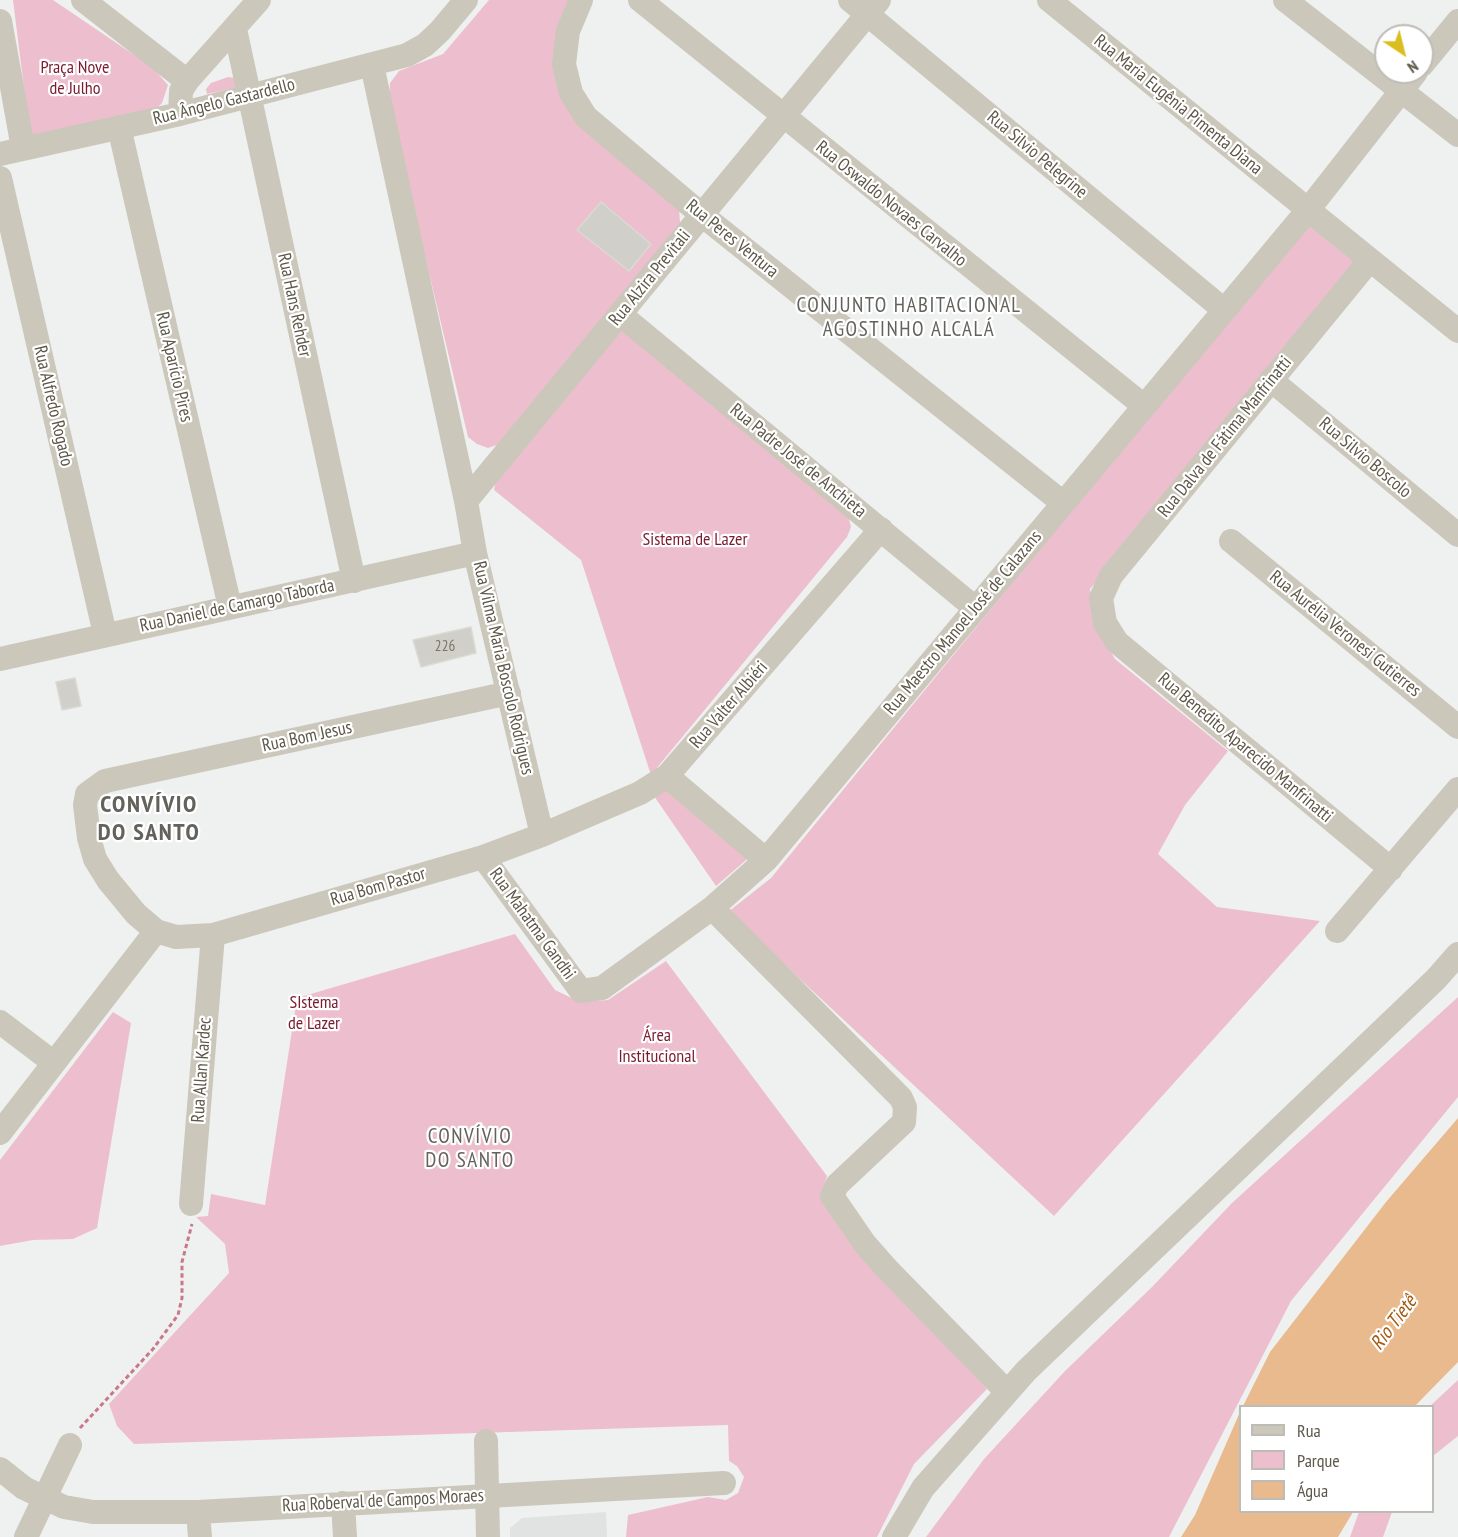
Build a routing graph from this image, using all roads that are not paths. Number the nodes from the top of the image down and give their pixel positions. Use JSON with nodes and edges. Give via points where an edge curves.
{"nodes":[{"id":1,"x":83,"y":0,"type":"edge"},
{"id":2,"x":259,"y":0,"type":"edge"},
{"id":3,"x":466,"y":0,"type":"edge"},
{"id":4,"x":581,"y":0,"type":"edge"},
{"id":5,"x":640,"y":0,"type":"edge"},
{"id":6,"x":1049,"y":0,"type":"edge"},
{"id":7,"x":1286,"y":0,"type":"edge"},
{"id":8,"x":866,"y":5,"type":"edge"},
{"id":9,"x":0,"y":21,"type":"edge"},
{"id":10,"x":1458,"y":21,"type":"edge"},
{"id":11,"x":235,"y":29,"type":"junction"},
{"id":12,"x":1434,"y":50,"type":"edge"},
{"id":13,"x":372,"y":65,"type":"junction"},
{"id":14,"x":187,"y":81,"type":"junction"},
{"id":15,"x":1407,"y":84,"type":"edge"},
{"id":16,"x":1401,"y":92,"type":"junction"},
{"id":17,"x":249,"y":96,"type":"junction"},
{"id":18,"x":180,"y":114,"type":"junction"},
{"id":19,"x":783,"y":117,"type":"junction"},
{"id":20,"x":119,"y":127,"type":"junction"},
{"id":21,"x":1458,"y":135,"type":"edge"},
{"id":22,"x":11,"y":151,"type":"edge"},
{"id":23,"x":0,"y":178,"type":"edge"},
{"id":24,"x":1308,"y":210,"type":"junction"},
{"id":25,"x":702,"y":215,"type":"junction"},
{"id":26,"x":1370,"y":260,"type":"junction"},
{"id":27,"x":1224,"y":310,"type":"junction"},
{"id":28,"x":621,"y":315,"type":"junction"},
{"id":29,"x":1458,"y":332,"type":"edge"},
{"id":30,"x":1271,"y":380,"type":"junction"},
{"id":31,"x":1144,"y":406,"type":"junction"},
{"id":32,"x":466,"y":501,"type":"junction"},
{"id":33,"x":1063,"y":503,"type":"junction"},
{"id":34,"x":881,"y":529,"type":"junction"},
{"id":35,"x":1458,"y":535,"type":"edge"},
{"id":36,"x":1231,"y":541,"type":"dead end"},
{"id":37,"x":475,"y":553,"type":"junction"},
{"id":38,"x":354,"y":581,"type":"junction"},
{"id":39,"x":230,"y":607,"type":"junction"},
{"id":40,"x":975,"y":608,"type":"junction"},
{"id":41,"x":1105,"y":623,"type":"joint"},
{"id":42,"x":105,"y":634,"type":"junction"},
{"id":43,"x":0,"y":659,"type":"edge"},
{"id":44,"x":509,"y":693,"type":"junction"},
{"id":45,"x":1458,"y":727,"type":"edge"},
{"id":46,"x":667,"y":776,"type":"junction"},
{"id":47,"x":1458,"y":789,"type":"edge"},
{"id":48,"x":542,"y":835,"type":"junction"},
{"id":49,"x":483,"y":857,"type":"junction"},
{"id":50,"x":765,"y":860,"type":"junction"},
{"id":51,"x":1391,"y":869,"type":"junction"},
{"id":52,"x":712,"y":908,"type":"junction"},
{"id":53,"x":156,"y":931,"type":"junction"},
{"id":54,"x":1337,"y":931,"type":"dead end"},
{"id":55,"x":213,"y":935,"type":"junction"},
{"id":56,"x":1458,"y":954,"type":"edge"},
{"id":57,"x":581,"y":991,"type":"joint"},
{"id":58,"x":0,"y":1022,"type":"edge"},
{"id":59,"x":54,"y":1064,"type":"junction"},
{"id":60,"x":0,"y":1133,"type":"edge"},
{"id":61,"x":191,"y":1204,"type":"road end"},
{"id":62,"x":1007,"y":1392,"type":"junction"},
{"id":63,"x":486,"y":1441,"type":"dead end"},
{"id":64,"x":70,"y":1445,"type":"road end"},
{"id":65,"x":0,"y":1469,"type":"edge"},
{"id":66,"x":724,"y":1483,"type":"dead end"},
{"id":67,"x":486,"y":1496,"type":"junction"},
{"id":68,"x":44,"y":1498,"type":"junction"},
{"id":69,"x":343,"y":1503,"type":"junction"},
{"id":70,"x":198,"y":1512,"type":"junction"},
{"id":71,"x":26,"y":1537,"type":"edge"},
{"id":72,"x":200,"y":1537,"type":"edge"},
{"id":73,"x":345,"y":1537,"type":"edge"},
{"id":74,"x":488,"y":1537,"type":"edge"},
{"id":75,"x":894,"y":1537,"type":"edge"}],
"edges":[{"from":1,"to":14,"type":"street"},
{"from":2,"to":11,"type":"street"},
{"from":3,"to":13,"type":"street","name":"Rua Ângelo Gastardello","via":[[425,45],[407,55]]},
{"from":4,"to":25,"type":"street","name":"Rua Peres Ventura","via":[[568,31],[564,64],[571,93],[586,117]]},
{"from":5,"to":19,"type":"street","name":"Rua Oswaldo Novaes Carvalho"},
{"from":6,"to":24,"type":"street","name":"Rua Maria Eugênia Pimenta Diana"},
{"from":7,"to":16,"type":"street"},
{"from":8,"to":19,"type":"street","name":"Rua Alzira Previtali"},
{"from":8,"to":27,"type":"street","name":"Rua Silvio Pelegrine"},
{"from":9,"to":22,"type":"street"},
{"from":10,"to":12,"type":"street"},
{"from":11,"to":14,"type":"street"},
{"from":11,"to":17,"type":"street","name":"Rua Hans Rehder"},
{"from":13,"to":17,"type":"street","name":"Rua Ângelo Gastardello"},
{"from":13,"to":32,"type":"street","name":"Rua Vilma Maria Boscolo Rodrigues"},
{"from":14,"to":18,"type":"street","via":[[181,91]]},
{"from":15,"to":16,"type":"street","name":"Rua Maestro Manoel José de Calazans"},
{"from":16,"to":21,"type":"street"},
{"from":16,"to":24,"type":"street","name":"Rua Maestro Manoel José de Calazans"},
{"from":17,"to":18,"type":"street","name":"Rua Ângelo Gastardello"},
{"from":17,"to":38,"type":"street","name":"Rua Hans Rehder"},
{"from":18,"to":20,"type":"street","name":"Rua Ângelo Gastardello"},
{"from":19,"to":25,"type":"street","name":"Rua Alzira Previtali"},
{"from":19,"to":31,"type":"street","name":"Rua Oswaldo Novaes Carvalho"},
{"from":20,"to":22,"type":"street","name":"Rua Ângelo Gastardello"},
{"from":20,"to":39,"type":"street","name":"Rua Aparício Pires"},
{"from":23,"to":42,"type":"street","name":"Rua Alfredo Rogado"},
{"from":24,"to":26,"type":"street","name":"Rua Maria Eugênia Pimenta Diana"},
{"from":24,"to":27,"type":"street","name":"Rua Maestro Manoel José de Calazans"},
{"from":25,"to":28,"type":"street","name":"Rua Alzira Previtali"},
{"from":25,"to":33,"type":"street","name":"Rua Peres Ventura"},
{"from":26,"to":29,"type":"street","name":"Rua Maria Eugênia Pimenta Diana"},
{"from":26,"to":30,"type":"street","name":"Rua Dalva de Fátima Manfrinatti"},
{"from":27,"to":31,"type":"street","name":"Rua Maestro Manoel José de Calazans"},
{"from":28,"to":32,"type":"street","name":"Rua Alzira Previtali"},
{"from":28,"to":34,"type":"street","name":"Rua Padre José de Anchieta"},
{"from":30,"to":35,"type":"street","name":"Rua Silvio Boscolo"},
{"from":30,"to":41,"type":"street","name":"Rua Dalva de Fátima Manfrinatti","via":[[1111,576],[1101,598]]},
{"from":31,"to":33,"type":"street","name":"Rua Maestro Manoel José de Calazans"},
{"from":32,"to":37,"type":"street","name":"Rua Vilma Maria Boscolo Rodrigues"},
{"from":33,"to":40,"type":"street","name":"Rua Maestro Manoel José de Calazans"},
{"from":34,"to":40,"type":"street","name":"Rua Padre José de Anchieta"},
{"from":34,"to":46,"type":"street","name":"Rua Valter Albiéri"},
{"from":36,"to":45,"type":"street","name":"Rua Aurélia Veronesi Gutierres"},
{"from":37,"to":38,"type":"street","name":"Rua Daniel de Camargo Taborda"},
{"from":37,"to":44,"type":"street","name":"Rua Vilma Maria Boscolo Rodrigues"},
{"from":38,"to":39,"type":"street","name":"Rua Daniel de Camargo Taborda"},
{"from":39,"to":42,"type":"street","name":"Rua Daniel de Camargo Taborda"},
{"from":40,"to":50,"type":"street","name":"Rua Maestro Manoel José de Calazans"},
{"from":41,"to":51,"type":"street","name":"Rua Benedito Aparecido Manfrinatti","via":[[1117,642]]},
{"from":42,"to":43,"type":"street","name":"Rua Daniel de Camargo Taborda"},
{"from":44,"to":48,"type":"street","name":"Rua Vilma Maria Boscolo Rodrigues"},
{"from":44,"to":53,"type":"street","name":"Rua Bom Jesus","via":[[105,781],[87,794],[88,838],[108,880]]},
{"from":46,"to":48,"type":"street","name":"Rua Valter Albiéri","via":[[640,793]]},
{"from":46,"to":50,"type":"street"},
{"from":47,"to":51,"type":"street"},
{"from":48,"to":49,"type":"street","name":"Rua Bom Pastor"},
{"from":49,"to":55,"type":"street","name":"Rua Bom Pastor"},
{"from":49,"to":57,"type":"street","name":"Rua Mahatma Gandhi"},
{"from":50,"to":52,"type":"street","name":"Rua Maestro Manoel José de Calazans"},
{"from":51,"to":54,"type":"street"},
{"from":52,"to":57,"type":"street","name":"Rua Maestro Manoel José de Calazans","via":[[602,988]]},
{"from":52,"to":62,"type":"street","via":[[901,1098],[904,1122],[837,1185],[832,1196],[887,1269]]},
{"from":53,"to":55,"type":"street","name":"Rua Bom Pastor","via":[[176,937]]},
{"from":53,"to":59,"type":"street"},
{"from":55,"to":61,"type":"street","name":"Rua Allan Kardec"},
{"from":56,"to":62,"type":"street"},
{"from":58,"to":59,"type":"street"},
{"from":59,"to":60,"type":"street"},
{"from":62,"to":75,"type":"street","via":[[923,1488]]},
{"from":63,"to":67,"type":"street"},
{"from":64,"to":68,"type":"street"},
{"from":65,"to":68,"type":"street","name":"Rua Roberval de Campos Moraes"},
{"from":66,"to":67,"type":"street","name":"Rua Roberval de Campos Moraes"},
{"from":67,"to":69,"type":"street","name":"Rua Roberval de Campos Moraes"},
{"from":67,"to":74,"type":"street"},
{"from":68,"to":70,"type":"street","name":"Rua Roberval de Campos Moraes","via":[[64,1508],[93,1512]]},
{"from":68,"to":71,"type":"street"},
{"from":69,"to":70,"type":"street","name":"Rua Roberval de Campos Moraes"},
{"from":69,"to":73,"type":"street"},
{"from":70,"to":72,"type":"street"}]}
